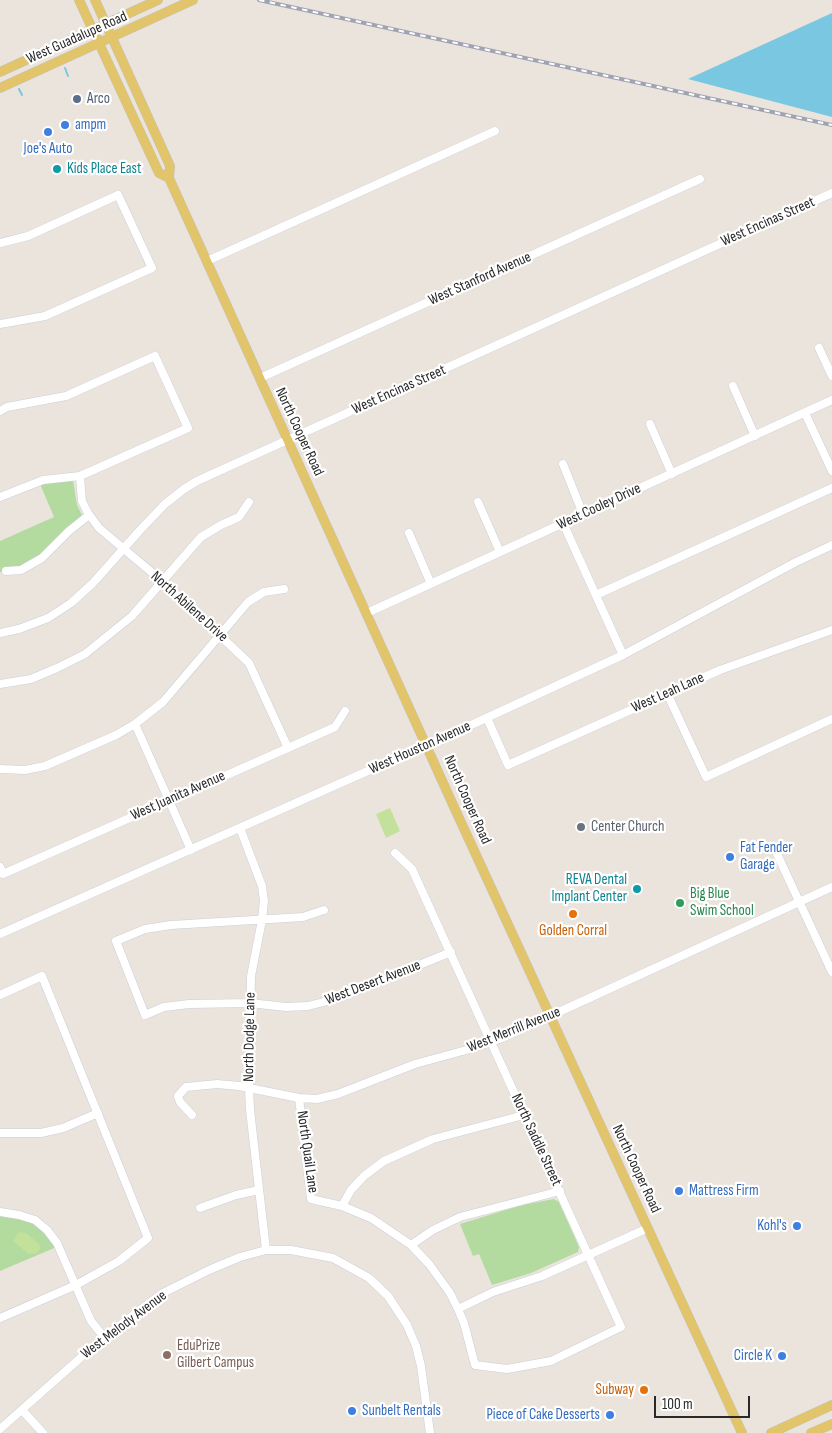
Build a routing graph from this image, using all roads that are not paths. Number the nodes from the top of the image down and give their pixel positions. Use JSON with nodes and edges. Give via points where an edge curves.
{"nodes":[{"id":1,"x":79,"y":0,"type":"edge"},
{"id":2,"x":95,"y":0,"type":"edge"},
{"id":3,"x":158,"y":0,"type":"edge"},
{"id":4,"x":193,"y":0,"type":"edge"},
{"id":5,"x":106,"y":24,"type":"junction"},
{"id":6,"x":92,"y":30,"type":"junction"},
{"id":7,"x":112,"y":38,"type":"junction"},
{"id":8,"x":99,"y":43,"type":"junction"},
{"id":9,"x":0,"y":72,"type":"edge"},
{"id":10,"x":0,"y":88,"type":"edge"},
{"id":11,"x":495,"y":131,"type":"dead end"},
{"id":12,"x":169,"y":178,"type":"junction"},
{"id":13,"x":700,"y":179,"type":"dead end"},
{"id":14,"x":832,"y":193,"type":"edge"},
{"id":15,"x":0,"y":243,"type":"edge"},
{"id":16,"x":207,"y":261,"type":"junction"},
{"id":17,"x":0,"y":324,"type":"edge"},
{"id":18,"x":819,"y":348,"type":"dead end"},
{"id":19,"x":832,"y":376,"type":"edge"},
{"id":20,"x":260,"y":378,"type":"junction"},
{"id":21,"x":733,"y":386,"type":"dead end"},
{"id":22,"x":832,"y":400,"type":"edge"},
{"id":23,"x":0,"y":410,"type":"edge"},
{"id":24,"x":805,"y":413,"type":"junction"},
{"id":25,"x":650,"y":424,"type":"dead end"},
{"id":26,"x":755,"y":436,"type":"junction"},
{"id":27,"x":288,"y":440,"type":"junction"},
{"id":28,"x":563,"y":464,"type":"dead end"},
{"id":29,"x":832,"y":471,"type":"edge"},
{"id":30,"x":672,"y":474,"type":"junction"},
{"id":31,"x":80,"y":476,"type":"junction"},
{"id":32,"x":832,"y":488,"type":"edge"},
{"id":33,"x":0,"y":497,"type":"edge"},
{"id":34,"x":249,"y":502,"type":"dead end"},
{"id":35,"x":478,"y":502,"type":"dead end"},
{"id":36,"x":584,"y":514,"type":"junction"},
{"id":37,"x":89,"y":515,"type":"junction"},
{"id":38,"x":563,"y":523,"type":"junction"},
{"id":39,"x":409,"y":533,"type":"dead end"},
{"id":40,"x":832,"y":545,"type":"edge"},
{"id":41,"x":123,"y":549,"type":"junction"},
{"id":42,"x":500,"y":552,"type":"junction"},
{"id":43,"x":6,"y":571,"type":"dead end"},
{"id":44,"x":162,"y":581,"type":"junction"},
{"id":45,"x":431,"y":584,"type":"junction"},
{"id":46,"x":284,"y":590,"type":"dead end"},
{"id":47,"x":596,"y":595,"type":"junction"},
{"id":48,"x":367,"y":613,"type":"junction"},
{"id":49,"x":832,"y":630,"type":"edge"},
{"id":50,"x":0,"y":634,"type":"edge"},
{"id":51,"x":220,"y":635,"type":"junction"},
{"id":52,"x":623,"y":656,"type":"junction"},
{"id":53,"x":0,"y":684,"type":"edge"},
{"id":54,"x":667,"y":693,"type":"junction"},
{"id":55,"x":345,"y":711,"type":"dead end"},
{"id":56,"x":487,"y":718,"type":"junction"},
{"id":57,"x":832,"y":719,"type":"edge"},
{"id":58,"x":135,"y":724,"type":"junction"},
{"id":59,"x":427,"y":745,"type":"junction"},
{"id":60,"x":288,"y":748,"type":"junction"},
{"id":61,"x":0,"y":769,"type":"edge"},
{"id":62,"x":170,"y":799,"type":"junction"},
{"id":63,"x":240,"y":828,"type":"junction"},
{"id":64,"x":192,"y":850,"type":"junction"},
{"id":65,"x":395,"y":853,"type":"dead end"},
{"id":66,"x":777,"y":854,"type":"dead end"},
{"id":67,"x":2,"y":870,"type":"edge"},
{"id":68,"x":832,"y":887,"type":"edge"},
{"id":69,"x":800,"y":903,"type":"junction"},
{"id":70,"x":324,"y":910,"type":"dead end"},
{"id":71,"x":262,"y":920,"type":"junction"},
{"id":72,"x":0,"y":934,"type":"edge"},
{"id":73,"x":451,"y":952,"type":"junction"},
{"id":74,"x":832,"y":972,"type":"edge"},
{"id":75,"x":0,"y":995,"type":"edge"},
{"id":76,"x":250,"y":1003,"type":"junction"},
{"id":77,"x":551,"y":1017,"type":"junction"},
{"id":78,"x":490,"y":1042,"type":"junction"},
{"id":79,"x":249,"y":1088,"type":"junction"},
{"id":80,"x":299,"y":1098,"type":"junction"},
{"id":81,"x":98,"y":1113,"type":"junction"},
{"id":82,"x":192,"y":1115,"type":"dead end"},
{"id":83,"x":524,"y":1115,"type":"junction"},
{"id":84,"x":0,"y":1134,"type":"edge"},
{"id":85,"x":259,"y":1190,"type":"junction"},
{"id":86,"x":560,"y":1191,"type":"junction"},
{"id":87,"x":342,"y":1206,"type":"junction"},
{"id":88,"x":200,"y":1208,"type":"dead end"},
{"id":89,"x":0,"y":1212,"type":"edge"},
{"id":90,"x":648,"y":1228,"type":"junction"},
{"id":91,"x":411,"y":1245,"type":"junction"},
{"id":92,"x":266,"y":1250,"type":"junction"},
{"id":93,"x":589,"y":1254,"type":"junction"},
{"id":94,"x":76,"y":1285,"type":"junction"},
{"id":95,"x":458,"y":1309,"type":"junction"},
{"id":96,"x":0,"y":1318,"type":"edge"},
{"id":97,"x":104,"y":1337,"type":"junction"},
{"id":98,"x":474,"y":1365,"type":"joint"},
{"id":99,"x":832,"y":1405,"type":"edge"},
{"id":100,"x":22,"y":1410,"type":"junction"},
{"id":101,"x":832,"y":1424,"type":"edge"},
{"id":102,"x":0,"y":1429,"type":"edge"},
{"id":103,"x":43,"y":1433,"type":"edge"},
{"id":104,"x":430,"y":1433,"type":"edge"},
{"id":105,"x":742,"y":1433,"type":"edge"},
{"id":106,"x":771,"y":1433,"type":"edge"},
{"id":107,"x":811,"y":1433,"type":"edge"}],
"edges":[{"from":1,"to":6,"type":"main road","name":"North Cooper Road"},
{"from":2,"to":5,"type":"main road","name":"North Cooper Road"},
{"from":3,"to":5,"type":"main road","name":"West Guadalupe Road"},
{"from":4,"to":7,"type":"main road","name":"West Guadalupe Road"},
{"from":5,"to":6,"type":"main road","name":"West Guadalupe Road"},
{"from":5,"to":7,"type":"main road","name":"North Cooper Road"},
{"from":6,"to":8,"type":"main road","name":"North Cooper Road"},
{"from":6,"to":9,"type":"main road","name":"West Guadalupe Road"},
{"from":7,"to":8,"type":"main road","name":"West Guadalupe Road"},
{"from":7,"to":12,"type":"main road","name":"North Cooper Road","via":[[170,166]]},
{"from":8,"to":10,"type":"main road","name":"West Guadalupe Road"},
{"from":8,"to":12,"type":"main road","name":"North Cooper Road","via":[[159,173]]},
{"from":11,"to":16,"type":"street"},
{"from":12,"to":16,"type":"main road","name":"North Cooper Road"},
{"from":13,"to":20,"type":"street","name":"West Stanford Avenue"},
{"from":14,"to":27,"type":"street","name":"West Encinas Street"},
{"from":15,"to":17,"type":"street","via":[[28,236],[118,195],[152,268],[45,316]]},
{"from":16,"to":20,"type":"main road","name":"North Cooper Road"},
{"from":18,"to":19,"type":"street"},
{"from":20,"to":27,"type":"main road","name":"North Cooper Road"},
{"from":21,"to":26,"type":"street"},
{"from":22,"to":24,"type":"street","name":"West Cooley Drive"},
{"from":23,"to":31,"type":"street","via":[[66,396],[155,356],[188,428]]},
{"from":24,"to":26,"type":"street","name":"West Cooley Drive"},
{"from":24,"to":29,"type":"street"},
{"from":25,"to":30,"type":"street"},
{"from":26,"to":30,"type":"street","name":"West Cooley Drive"},
{"from":27,"to":41,"type":"street","name":"West Encinas Street","via":[[184,488]]},
{"from":27,"to":48,"type":"main road","name":"North Cooper Road"},
{"from":28,"to":36,"type":"street"},
{"from":30,"to":36,"type":"street","name":"West Cooley Drive"},
{"from":31,"to":33,"type":"street","via":[[43,480]]},
{"from":31,"to":37,"type":"street","name":"North Abilene Drive","via":[[82,501]]},
{"from":32,"to":47,"type":"street"},
{"from":34,"to":44,"type":"street","via":[[239,517],[201,538]]},
{"from":35,"to":42,"type":"street"},
{"from":36,"to":38,"type":"street","name":"West Cooley Drive"},
{"from":37,"to":41,"type":"street","name":"North Abilene Drive"},
{"from":37,"to":43,"type":"street","via":[[42,558],[21,570]]},
{"from":38,"to":42,"type":"street","name":"West Cooley Drive"},
{"from":38,"to":47,"type":"street"},
{"from":39,"to":45,"type":"street"},
{"from":40,"to":52,"type":"street","name":"West Houston Avenue"},
{"from":41,"to":44,"type":"street","name":"North Abilene Drive"},
{"from":41,"to":50,"type":"street","name":"West Encinas Street","via":[[94,583],[48,618]]},
{"from":42,"to":45,"type":"street","name":"West Cooley Drive"},
{"from":44,"to":51,"type":"street","name":"North Abilene Drive"},
{"from":44,"to":53,"type":"street","via":[[132,616],[85,654],[30,679]]},
{"from":45,"to":48,"type":"street","name":"West Cooley Drive"},
{"from":46,"to":51,"type":"street","via":[[264,592],[248,602]]},
{"from":47,"to":52,"type":"street"},
{"from":48,"to":59,"type":"main road","name":"North Cooper Road"},
{"from":49,"to":54,"type":"street","name":"West Leah Lane","via":[[720,670]]},
{"from":51,"to":58,"type":"street","via":[[163,702]]},
{"from":51,"to":60,"type":"street","name":"North Abilene Drive","via":[[249,663]]},
{"from":52,"to":56,"type":"street","name":"West Houston Avenue"},
{"from":54,"to":56,"type":"street","name":"West Leah Lane","via":[[508,765]]},
{"from":54,"to":57,"type":"street","via":[[706,777]]},
{"from":55,"to":60,"type":"street","name":"West Juanita Avenue","via":[[335,726]]},
{"from":56,"to":59,"type":"street","name":"West Houston Avenue"},
{"from":58,"to":61,"type":"street","via":[[45,766],[25,770]]},
{"from":58,"to":62,"type":"street"},
{"from":59,"to":63,"type":"street","name":"West Houston Avenue"},
{"from":59,"to":77,"type":"main road","name":"North Cooper Road"},
{"from":60,"to":62,"type":"street","name":"West Juanita Avenue"},
{"from":62,"to":64,"type":"street"},
{"from":62,"to":67,"type":"street","name":"West Juanita Avenue"},
{"from":63,"to":64,"type":"street","name":"West Houston Avenue"},
{"from":63,"to":71,"type":"street","name":"North Dodge Lane","via":[[262,886]]},
{"from":64,"to":72,"type":"street","name":"West Houston Avenue"},
{"from":65,"to":73,"type":"street","name":"North Saddle Street","via":[[412,869]]},
{"from":66,"to":69,"type":"street"},
{"from":68,"to":69,"type":"street","name":"West Merrill Avenue"},
{"from":69,"to":74,"type":"street"},
{"from":69,"to":77,"type":"street","name":"West Merrill Avenue"},
{"from":70,"to":71,"type":"street","via":[[303,917]]},
{"from":71,"to":76,"type":"street","name":"North Dodge Lane","via":[[251,976]]},
{"from":71,"to":76,"type":"street","name":"West Desert Avenue","via":[[145,928],[116,941],[145,1015],[164,1007],[189,1004]]},
{"from":73,"to":76,"type":"street","name":"West Desert Avenue","via":[[339,998],[308,1006]]},
{"from":73,"to":78,"type":"street","name":"North Saddle Street"},
{"from":75,"to":81,"type":"street","via":[[42,976]]},
{"from":76,"to":79,"type":"street","name":"North Dodge Lane"},
{"from":77,"to":78,"type":"street","name":"West Merrill Avenue"},
{"from":77,"to":90,"type":"main road","name":"North Cooper Road"},
{"from":78,"to":80,"type":"street","name":"West Merrill Avenue","via":[[416,1064],[338,1094],[317,1099]]},
{"from":78,"to":83,"type":"street","name":"North Saddle Street"},
{"from":79,"to":80,"type":"street","name":"West Merrill Avenue"},
{"from":79,"to":82,"type":"street","name":"West Merrill Avenue","via":[[217,1084],[186,1087],[178,1096]]},
{"from":79,"to":85,"type":"street","name":"North Dodge Lane"},
{"from":80,"to":87,"type":"street","name":"North Quail Lane","via":[[311,1199]]},
{"from":81,"to":84,"type":"street","via":[[63,1128],[41,1133]]},
{"from":81,"to":94,"type":"street","via":[[148,1238],[119,1261]]},
{"from":83,"to":86,"type":"street","name":"North Saddle Street"},
{"from":83,"to":87,"type":"street","via":[[433,1139],[384,1161],[364,1176]]},
{"from":85,"to":88,"type":"street"},
{"from":85,"to":92,"type":"street","name":"North Dodge Lane"},
{"from":86,"to":91,"type":"street","via":[[460,1217]]},
{"from":86,"to":93,"type":"street","name":"North Saddle Street"},
{"from":87,"to":91,"type":"street","name":"North Quail Lane","via":[[371,1218]]},
{"from":89,"to":94,"type":"street","via":[[35,1220],[48,1230]]},
{"from":90,"to":93,"type":"street"},
{"from":90,"to":105,"type":"main road","name":"North Cooper Road"},
{"from":91,"to":95,"type":"street","name":"North Quail Lane","via":[[439,1276]]},
{"from":92,"to":97,"type":"street","name":"West Melody Avenue","via":[[208,1270],[163,1293]]},
{"from":92,"to":104,"type":"street","name":"West Melody Avenue","via":[[291,1250],[332,1258],[369,1278],[388,1296],[416,1346]]},
{"from":93,"to":95,"type":"street"},
{"from":93,"to":98,"type":"street","name":"North Saddle Street","via":[[621,1327],[550,1360],[507,1369]]},
{"from":94,"to":96,"type":"street"},
{"from":94,"to":97,"type":"street","via":[[91,1321]]},
{"from":95,"to":98,"type":"street","name":"North Quail Lane"},
{"from":97,"to":100,"type":"street","name":"West Melody Avenue"},
{"from":99,"to":106,"type":"main road"},
{"from":100,"to":102,"type":"street","name":"West Melody Avenue"},
{"from":100,"to":103,"type":"street"},
{"from":101,"to":107,"type":"main road"}]}
